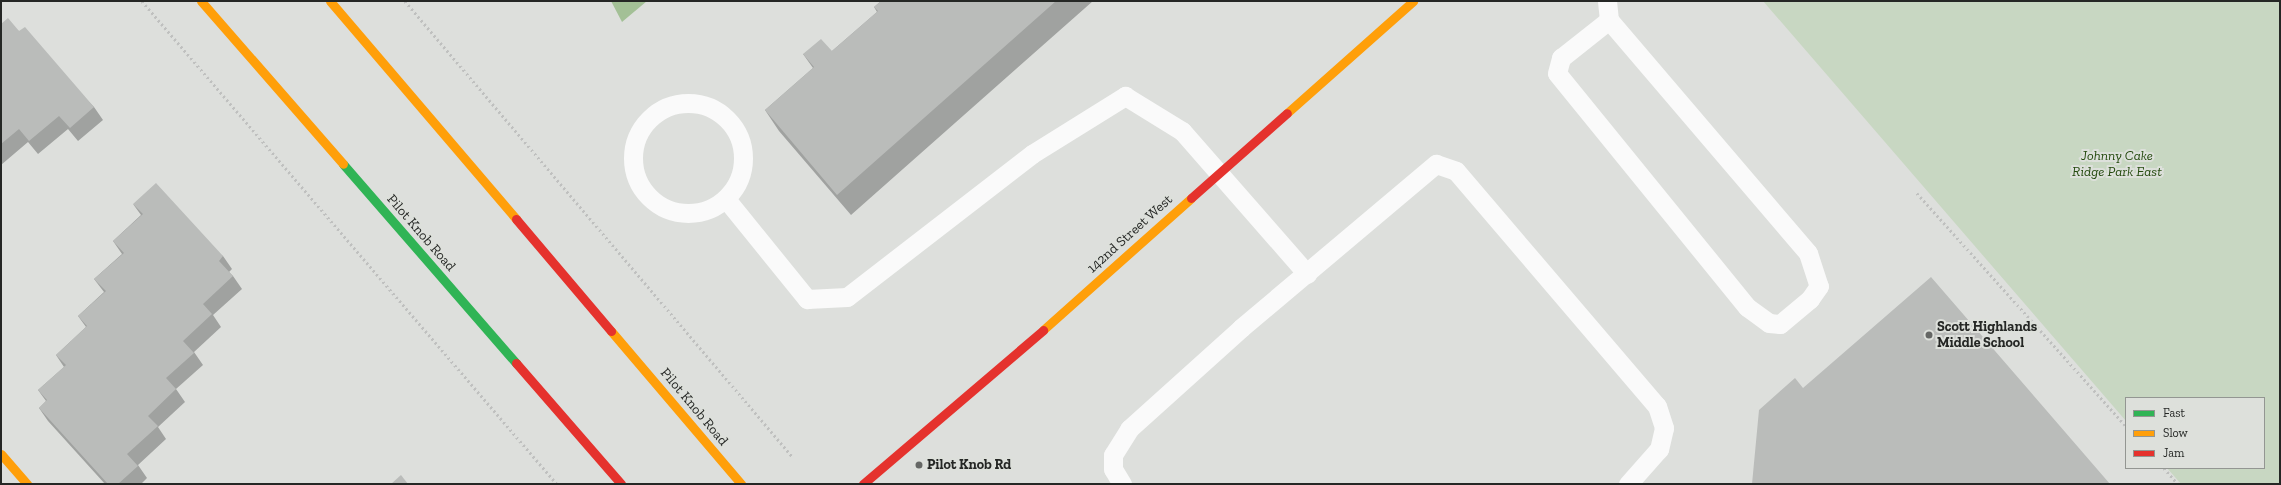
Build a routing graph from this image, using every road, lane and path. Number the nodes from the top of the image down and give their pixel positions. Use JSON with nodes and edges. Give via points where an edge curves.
{"nodes":[{"id":1,"x":142,"y":1,"type":"edge"},
{"id":2,"x":201,"y":1,"type":"edge"},
{"id":3,"x":330,"y":1,"type":"edge"},
{"id":4,"x":405,"y":1,"type":"edge"},
{"id":5,"x":1413,"y":1,"type":"edge"},
{"id":6,"x":1607,"y":1,"type":"edge"},
{"id":7,"x":1609,"y":20,"type":"junction"},
{"id":8,"x":1220,"y":172,"type":"junction"},
{"id":9,"x":1917,"y":193,"type":"dead end"},
{"id":10,"x":726,"y":199,"type":"junction"},
{"id":11,"x":1307,"y":274,"type":"junction"},
{"id":12,"x":2125,"y":425,"type":"edge"},
{"id":13,"x":1,"y":454,"type":"edge"},
{"id":14,"x":792,"y":456,"type":"dead end"},
{"id":15,"x":2165,"y":469,"type":"edge"},
{"id":16,"x":27,"y":484,"type":"edge"},
{"id":17,"x":557,"y":484,"type":"edge"},
{"id":18,"x":621,"y":484,"type":"edge"},
{"id":19,"x":741,"y":484,"type":"edge"},
{"id":20,"x":863,"y":484,"type":"edge"},
{"id":21,"x":1122,"y":484,"type":"edge"},
{"id":22,"x":1628,"y":484,"type":"edge"},
{"id":23,"x":2178,"y":484,"type":"edge"}],
"edges":[{"from":1,"to":17,"type":"path"},
{"from":2,"to":18,"type":"main road","name":"Pilot Knob Road"},
{"from":3,"to":19,"type":"main road","name":"Pilot Knob Road"},
{"from":4,"to":14,"type":"path"},
{"from":5,"to":8,"type":"main road","name":"142nd Street West"},
{"from":6,"to":7,"type":"lane"},
{"from":7,"to":7,"type":"lane","via":[[1561,58],[1557,73],[1747,307],[1769,323],[1780,324],[1810,299],[1819,286],[1808,253]]},
{"from":8,"to":10,"type":"lane","via":[[1182,131],[1125,96],[1032,154],[847,298],[808,299]]},
{"from":8,"to":11,"type":"lane"},
{"from":8,"to":20,"type":"main road","name":"142nd Street West"},
{"from":9,"to":12,"type":"path"},
{"from":10,"to":10,"type":"lane","via":[[737,184],[743,167],[736,130],[713,110],[689,103],[671,106],[654,115],[635,144],[633,161],[637,179],[646,194],[659,206],[676,212],[711,209]]},
{"from":11,"to":21,"type":"lane","via":[[1129,429],[1113,455],[1114,469]]},
{"from":11,"to":22,"type":"lane","via":[[1427,170],[1436,164],[1456,171],[1657,406],[1664,428],[1659,449]]},
{"from":13,"to":16,"type":"main road"},
{"from":15,"to":23,"type":"path"}]}
